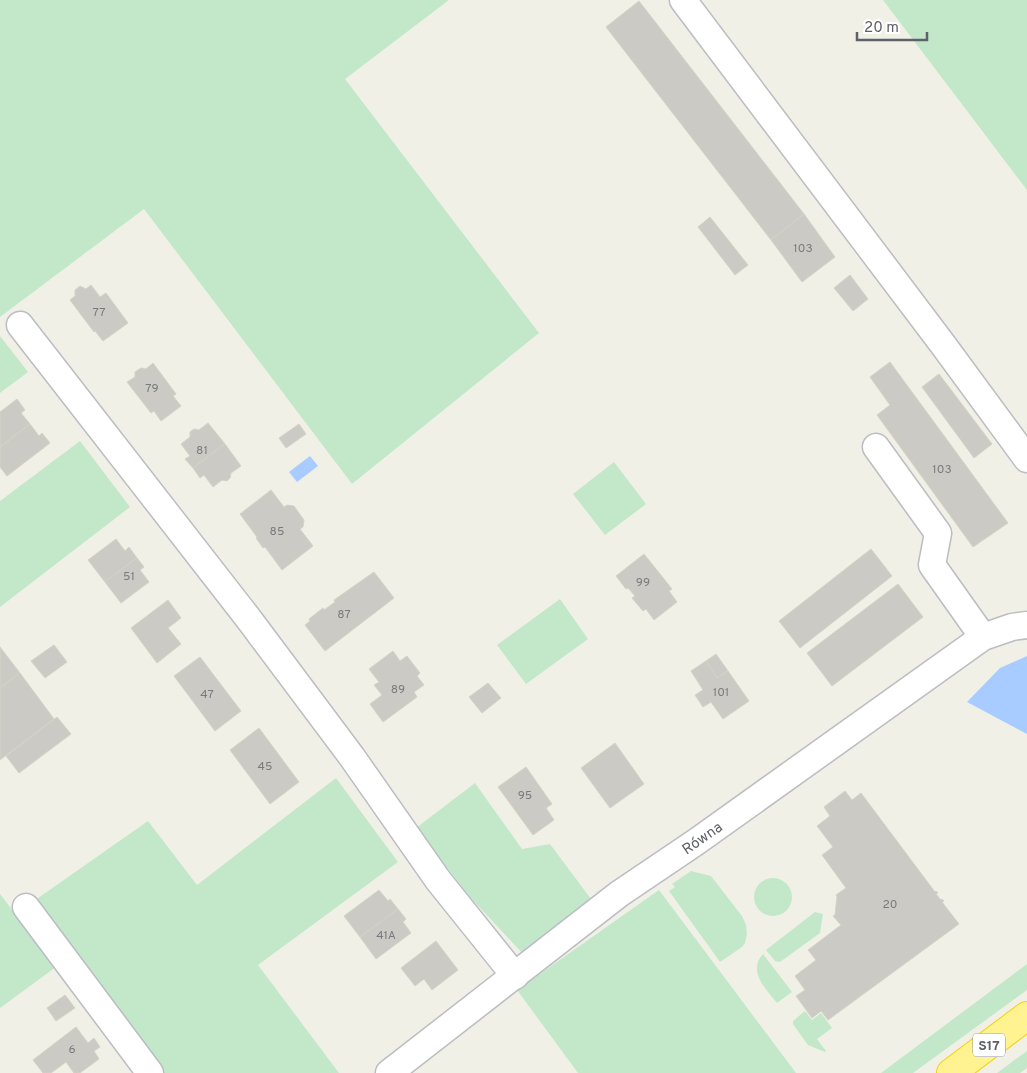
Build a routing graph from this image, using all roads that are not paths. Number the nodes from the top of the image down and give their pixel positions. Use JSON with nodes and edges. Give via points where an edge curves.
{"nodes":[{"id":1,"x":684,"y":0,"type":"edge"},
{"id":2,"x":20,"y":324,"type":"dead end"},
{"id":3,"x":876,"y":448,"type":"dead end"},
{"id":4,"x":1027,"y":459,"type":"edge"},
{"id":5,"x":1027,"y":625,"type":"edge"},
{"id":6,"x":983,"y":637,"type":"junction"},
{"id":7,"x":26,"y":906,"type":"dead end"},
{"id":8,"x":515,"y":976,"type":"junction"},
{"id":9,"x":1027,"y":1016,"type":"edge"},
{"id":10,"x":150,"y":1073,"type":"edge"},
{"id":11,"x":389,"y":1073,"type":"edge"},
{"id":12,"x":951,"y":1073,"type":"edge"}],
"edges":[{"from":1,"to":4,"type":"street"},
{"from":2,"to":8,"type":"street","via":[[306,695],[438,880]]},
{"from":3,"to":6,"type":"street","via":[[938,533],[932,565]]},
{"from":5,"to":6,"type":"street","name":"Równa"},
{"from":6,"to":8,"type":"street","name":"Równa","via":[[619,894]]},
{"from":7,"to":10,"type":"street"},
{"from":8,"to":11,"type":"street","name":"Równa"},
{"from":9,"to":12,"type":"highway","number":"S17"}]}
